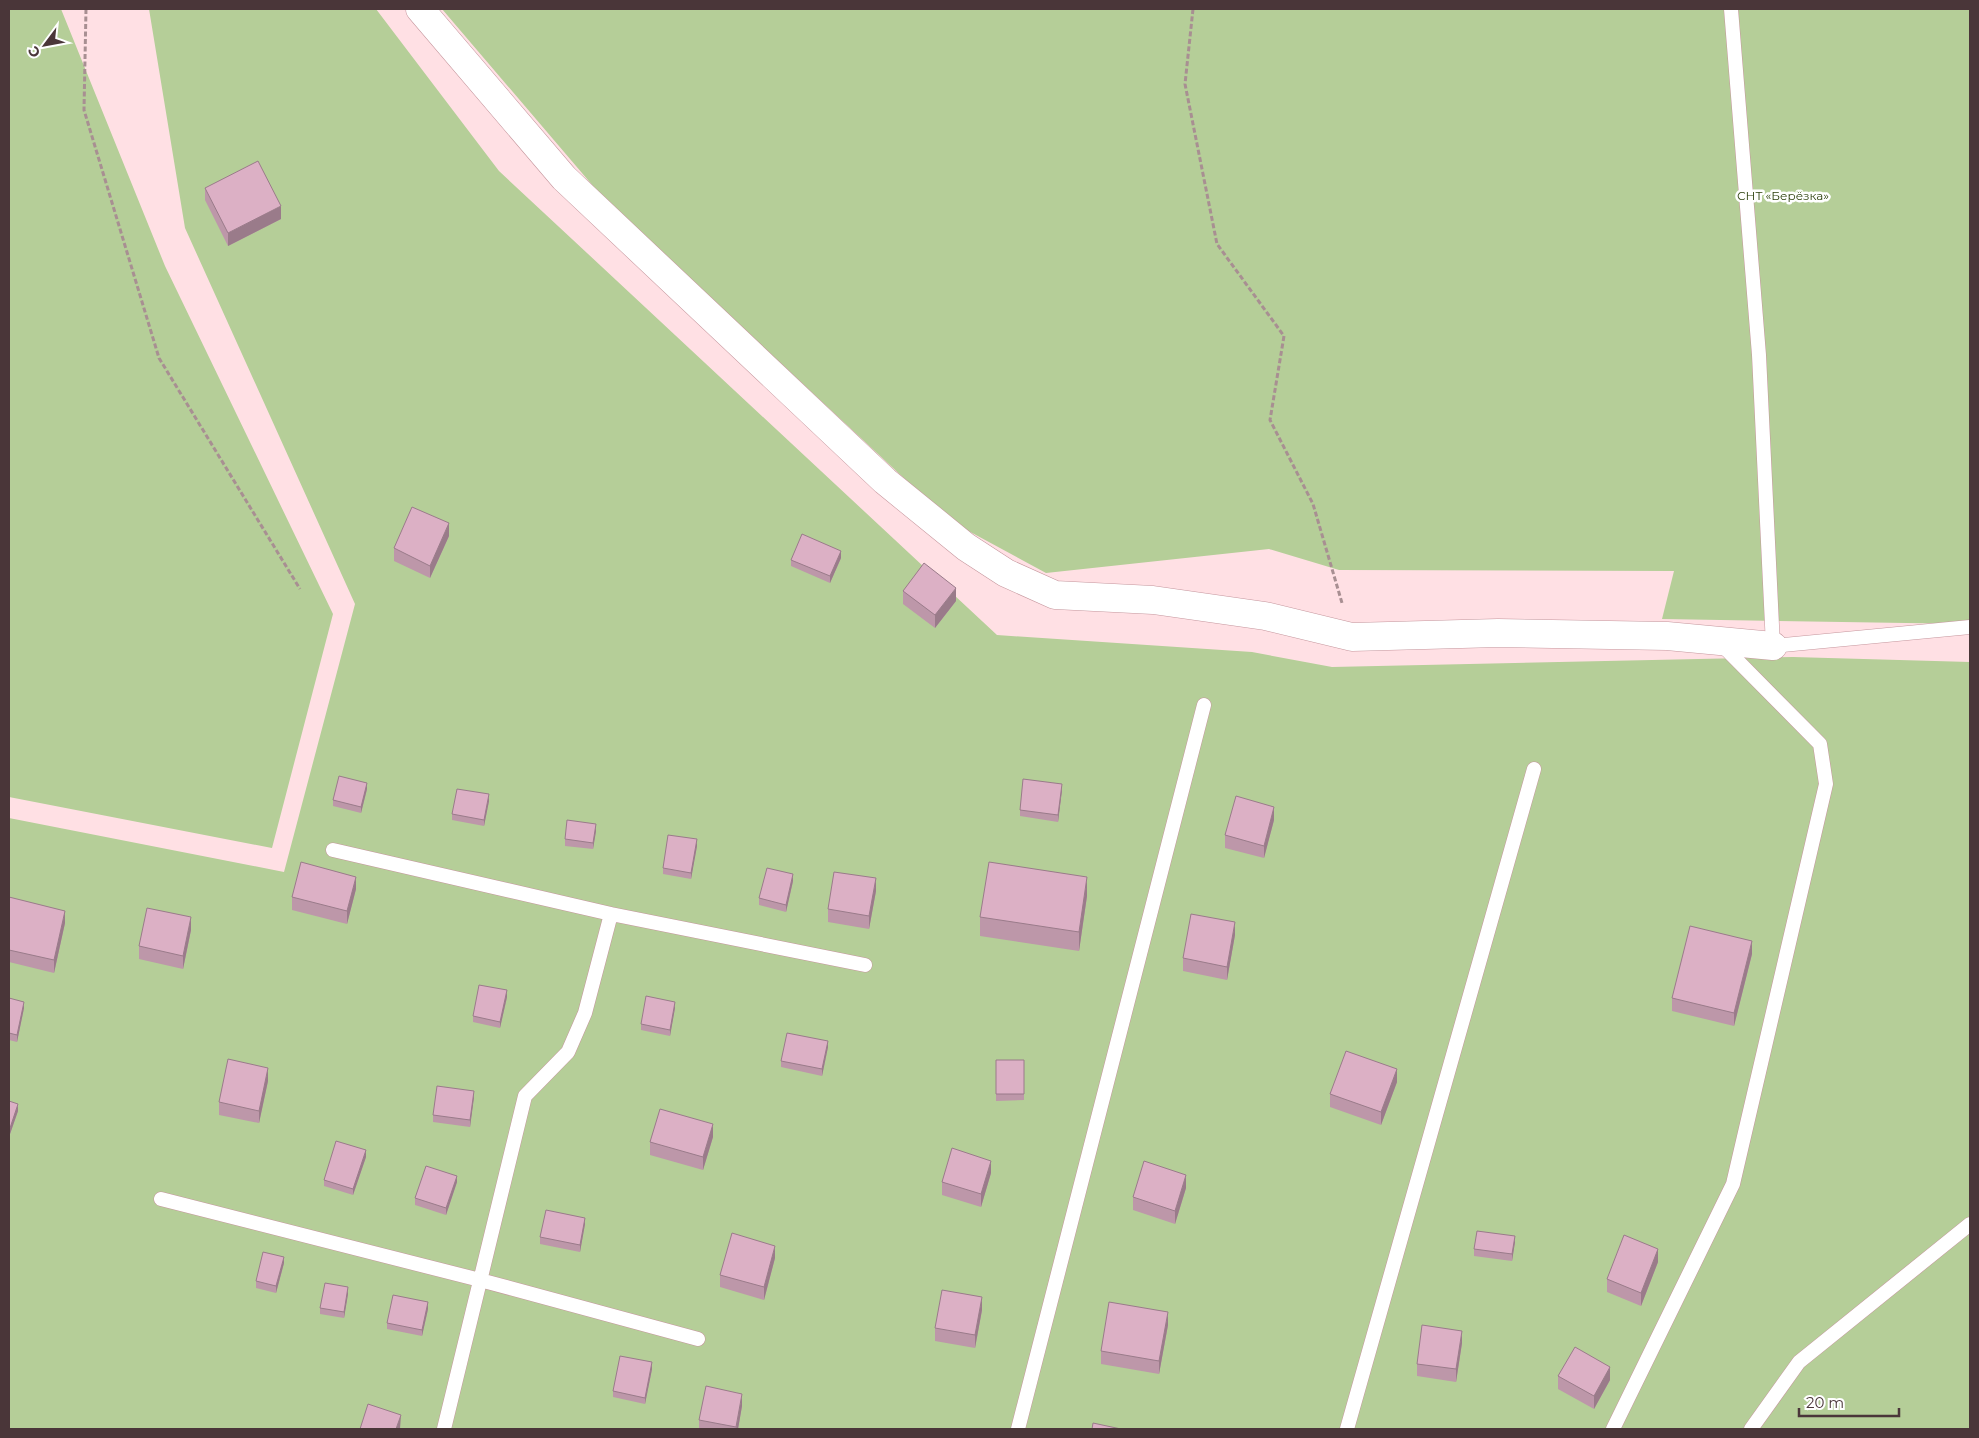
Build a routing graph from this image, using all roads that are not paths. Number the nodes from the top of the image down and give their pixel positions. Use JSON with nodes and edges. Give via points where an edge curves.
{"nodes":[{"id":1,"x":420,"y":9,"type":"edge"},
{"id":2,"x":1731,"y":9,"type":"edge"},
{"id":3,"x":1970,"y":627,"type":"edge"},
{"id":4,"x":1718,"y":640,"type":"junction"},
{"id":5,"x":1773,"y":646,"type":"junction"},
{"id":6,"x":1204,"y":705,"type":"dead end"},
{"id":7,"x":1534,"y":769,"type":"dead end"},
{"id":8,"x":333,"y":850,"type":"dead end"},
{"id":9,"x":611,"y":914,"type":"junction"},
{"id":10,"x":865,"y":965,"type":"dead end"},
{"id":11,"x":161,"y":1199,"type":"dead end"},
{"id":12,"x":1970,"y":1224,"type":"edge"},
{"id":13,"x":480,"y":1280,"type":"junction"},
{"id":14,"x":698,"y":1339,"type":"dead end"},
{"id":15,"x":444,"y":1429,"type":"edge"},
{"id":16,"x":1018,"y":1429,"type":"edge"},
{"id":17,"x":1347,"y":1429,"type":"edge"},
{"id":18,"x":1613,"y":1429,"type":"edge"},
{"id":19,"x":1751,"y":1429,"type":"edge"}],
"edges":[{"from":1,"to":4,"type":"street","via":[[564,178],[885,481],[966,547],[1006,573],[1055,595],[1153,600],[1265,616],[1352,637],[1498,634],[1667,636]]},
{"from":2,"to":5,"type":"lane","via":[[1759,355]]},
{"from":3,"to":5,"type":"lane"},
{"from":4,"to":5,"type":"street"},
{"from":4,"to":18,"type":"lane","via":[[1820,744],[1826,784],[1733,1184]]},
{"from":6,"to":16,"type":"lane"},
{"from":7,"to":17,"type":"lane"},
{"from":8,"to":9,"type":"lane"},
{"from":9,"to":10,"type":"lane"},
{"from":9,"to":13,"type":"lane","via":[[585,1013],[568,1052],[525,1096]]},
{"from":11,"to":13,"type":"lane"},
{"from":12,"to":19,"type":"lane","via":[[1799,1362]]},
{"from":13,"to":14,"type":"lane"},
{"from":13,"to":15,"type":"lane"}]}
